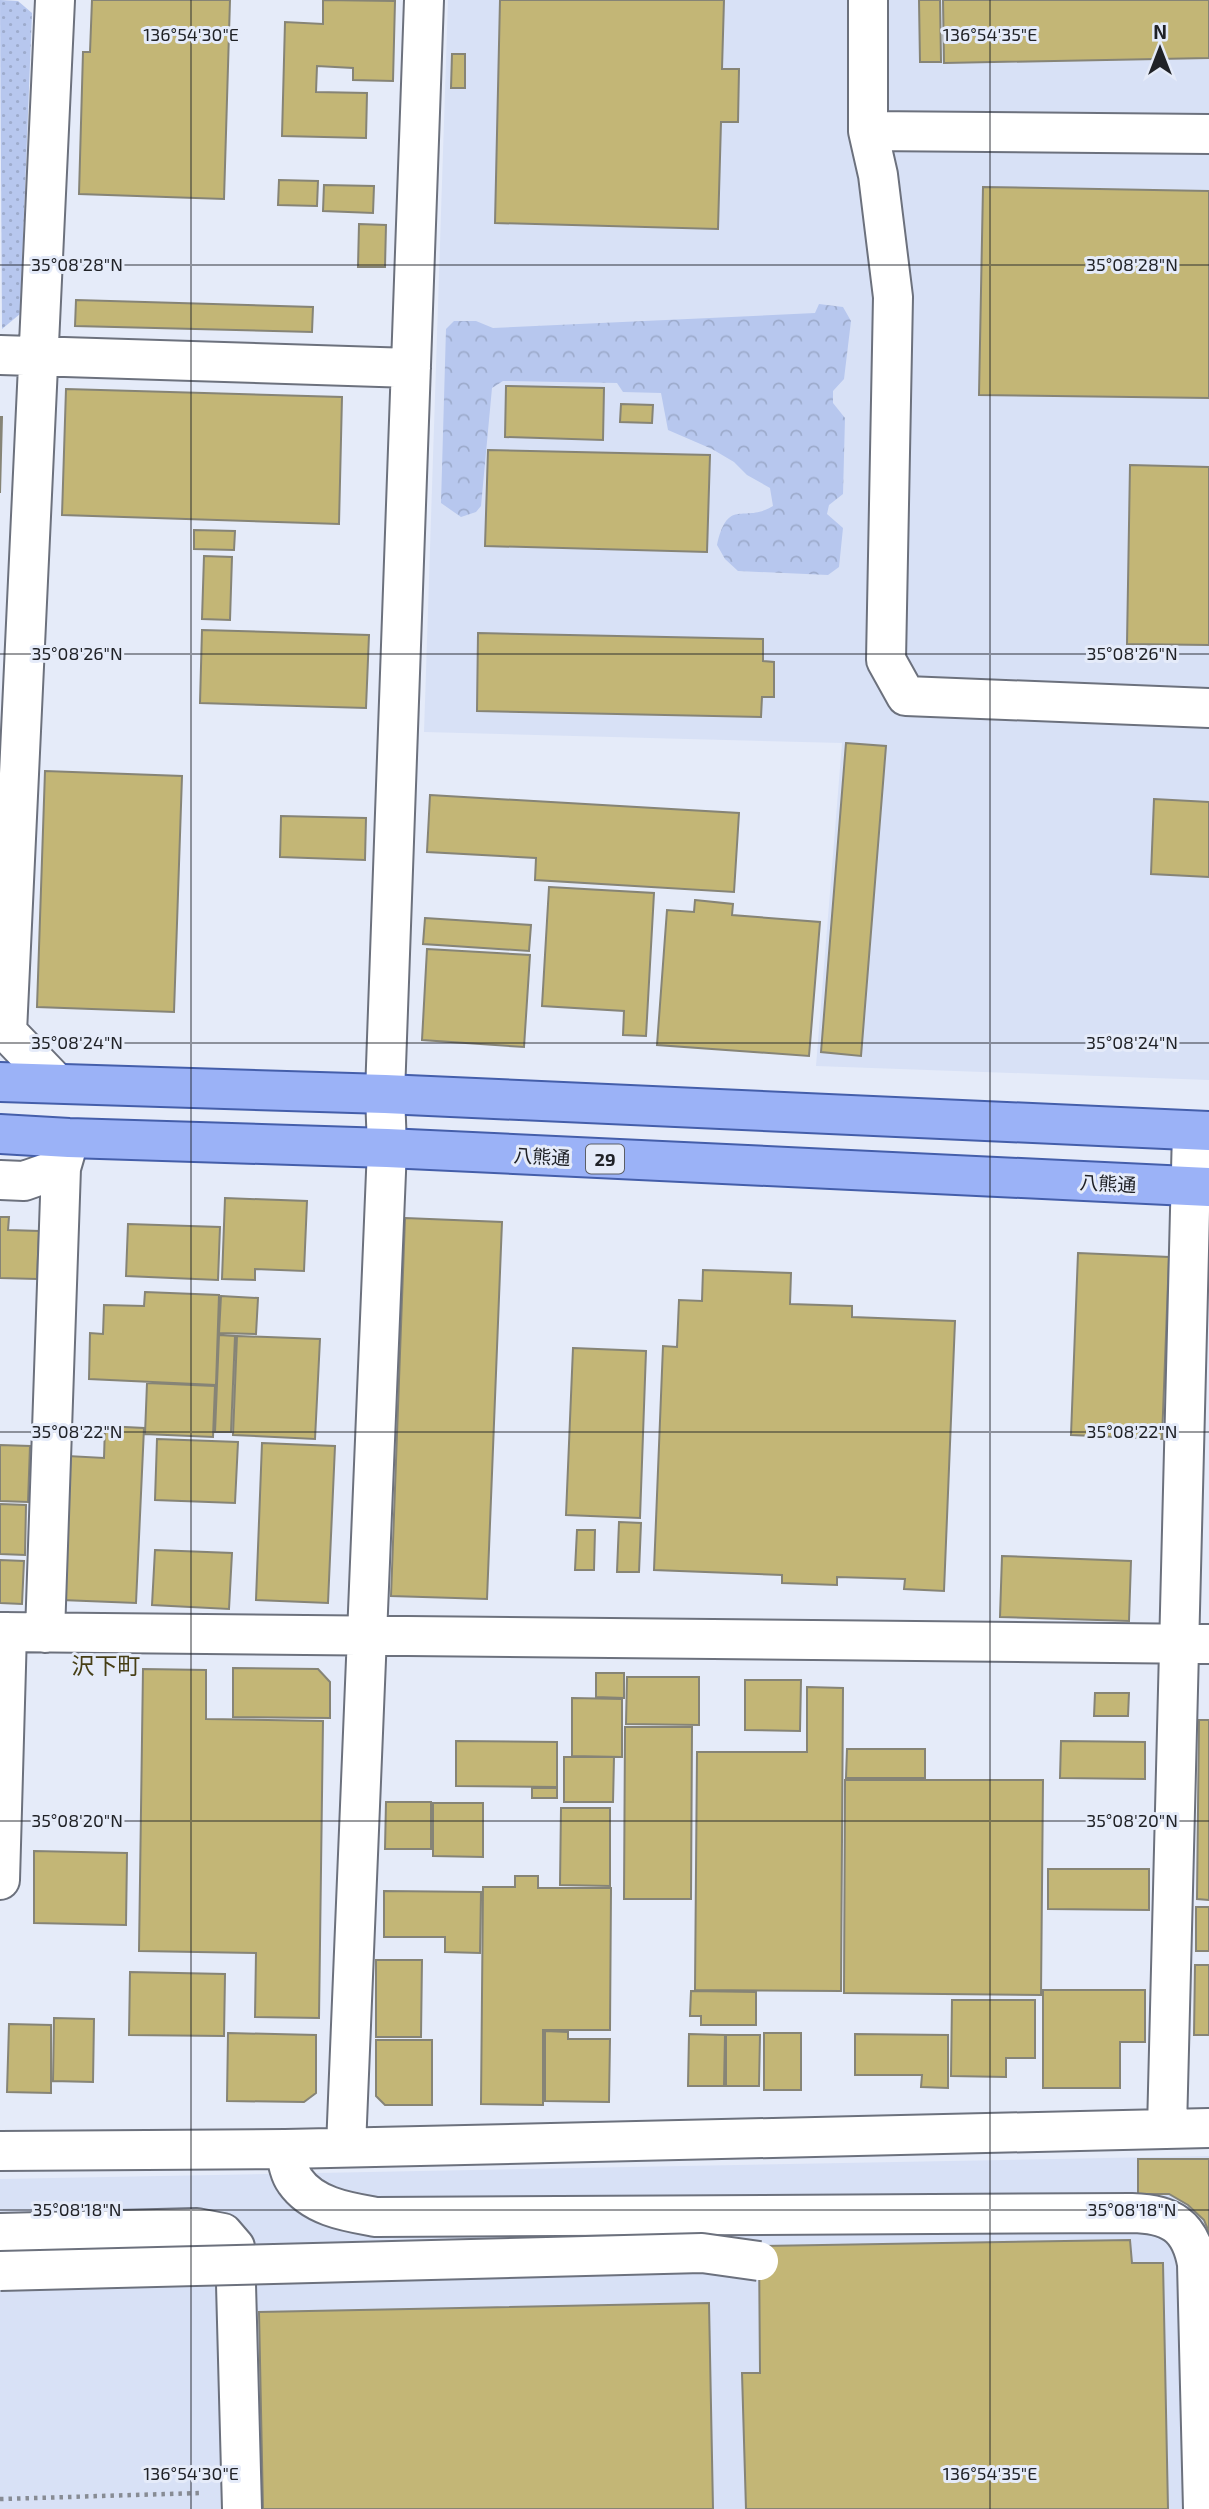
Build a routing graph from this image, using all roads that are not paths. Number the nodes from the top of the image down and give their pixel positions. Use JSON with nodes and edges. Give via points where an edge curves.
{"nodes":[{"id":1,"x":55,"y":0,"type":"edge"},
{"id":2,"x":425,"y":0,"type":"edge"},
{"id":3,"x":868,"y":0,"type":"edge"},
{"id":4,"x":868,"y":131,"type":"junction"},
{"id":5,"x":1209,"y":134,"type":"edge"},
{"id":6,"x":0,"y":355,"type":"edge"},
{"id":7,"x":38,"y":357,"type":"junction"},
{"id":8,"x":411,"y":368,"type":"junction"},
{"id":9,"x":1209,"y":708,"type":"edge"},
{"id":10,"x":3,"y":1032,"type":"edge"},
{"id":11,"x":0,"y":1082,"type":"edge"},
{"id":12,"x":56,"y":1083,"type":"junction"},
{"id":13,"x":385,"y":1094,"type":"junction"},
{"id":14,"x":1201,"y":1131,"type":"edge"},
{"id":15,"x":0,"y":1134,"type":"edge"},
{"id":16,"x":387,"y":1148,"type":"junction"},
{"id":17,"x":65,"y":1153,"type":"junction"},
{"id":18,"x":0,"y":1180,"type":"edge"},
{"id":19,"x":1200,"y":1187,"type":"edge"},
{"id":20,"x":4,"y":1632,"type":"edge"},
{"id":21,"x":45,"y":1633,"type":"junction"},
{"id":22,"x":368,"y":1637,"type":"junction"},
{"id":23,"x":1194,"y":1644,"type":"edge"},
{"id":24,"x":0,"y":1880,"type":"edge"},
{"id":25,"x":1209,"y":2128,"type":"edge"},
{"id":26,"x":1167,"y":2129,"type":"junction"},
{"id":27,"x":346,"y":2147,"type":"junction"},
{"id":28,"x":285,"y":2149,"type":"junction"},
{"id":29,"x":0,"y":2151,"type":"edge"},
{"id":30,"x":0,"y":2233,"type":"edge"},
{"id":31,"x":759,"y":2262,"type":"dead end"},
{"id":32,"x":0,"y":2272,"type":"edge"},
{"id":33,"x":242,"y":2501,"type":"edge"},
{"id":34,"x":1203,"y":2509,"type":"edge"}],
"edges":[{"from":1,"to":7,"type":"street"},
{"from":2,"to":8,"type":"street"},
{"from":3,"to":4,"type":"street"},
{"from":4,"to":5,"type":"street"},
{"from":4,"to":9,"type":"street","via":[[893,297],[886,660],[906,696]]},
{"from":6,"to":7,"type":"street"},
{"from":7,"to":8,"type":"street"},
{"from":7,"to":10,"type":"street"},
{"from":8,"to":13,"type":"street"},
{"from":10,"to":12,"type":"street"},
{"from":11,"to":12,"type":"main road"},
{"from":12,"to":13,"type":"main road"},
{"from":13,"to":14,"type":"main road"},
{"from":13,"to":16,"type":"street"},
{"from":14,"to":19,"type":"street"},
{"from":15,"to":17,"type":"main road","name":"八熊通","number":"29"},
{"from":16,"to":17,"type":"main road","name":"八熊通","number":"29"},
{"from":16,"to":19,"type":"main road","name":"八熊通","number":"29"},
{"from":16,"to":22,"type":"street"},
{"from":17,"to":18,"type":"street","via":[[24,1181]]},
{"from":17,"to":21,"type":"street"},
{"from":19,"to":23,"type":"street"},
{"from":20,"to":21,"type":"street"},
{"from":20,"to":24,"type":"street"},
{"from":21,"to":22,"type":"street"},
{"from":22,"to":23,"type":"street"},
{"from":22,"to":27,"type":"street"},
{"from":23,"to":26,"type":"street"},
{"from":25,"to":26,"type":"street"},
{"from":26,"to":27,"type":"street"},
{"from":27,"to":28,"type":"street"},
{"from":28,"to":29,"type":"street"},
{"from":28,"to":34,"type":"street","via":[[293,2180],[315,2200],[376,2217],[1132,2213],[1167,2217],[1194,2245],[1198,2264]]},
{"from":30,"to":33,"type":"street","via":[[197,2228],[223,2233],[235,2248]]},
{"from":31,"to":32,"type":"street","bridge":true,"via":[[702,2253]]}]}
